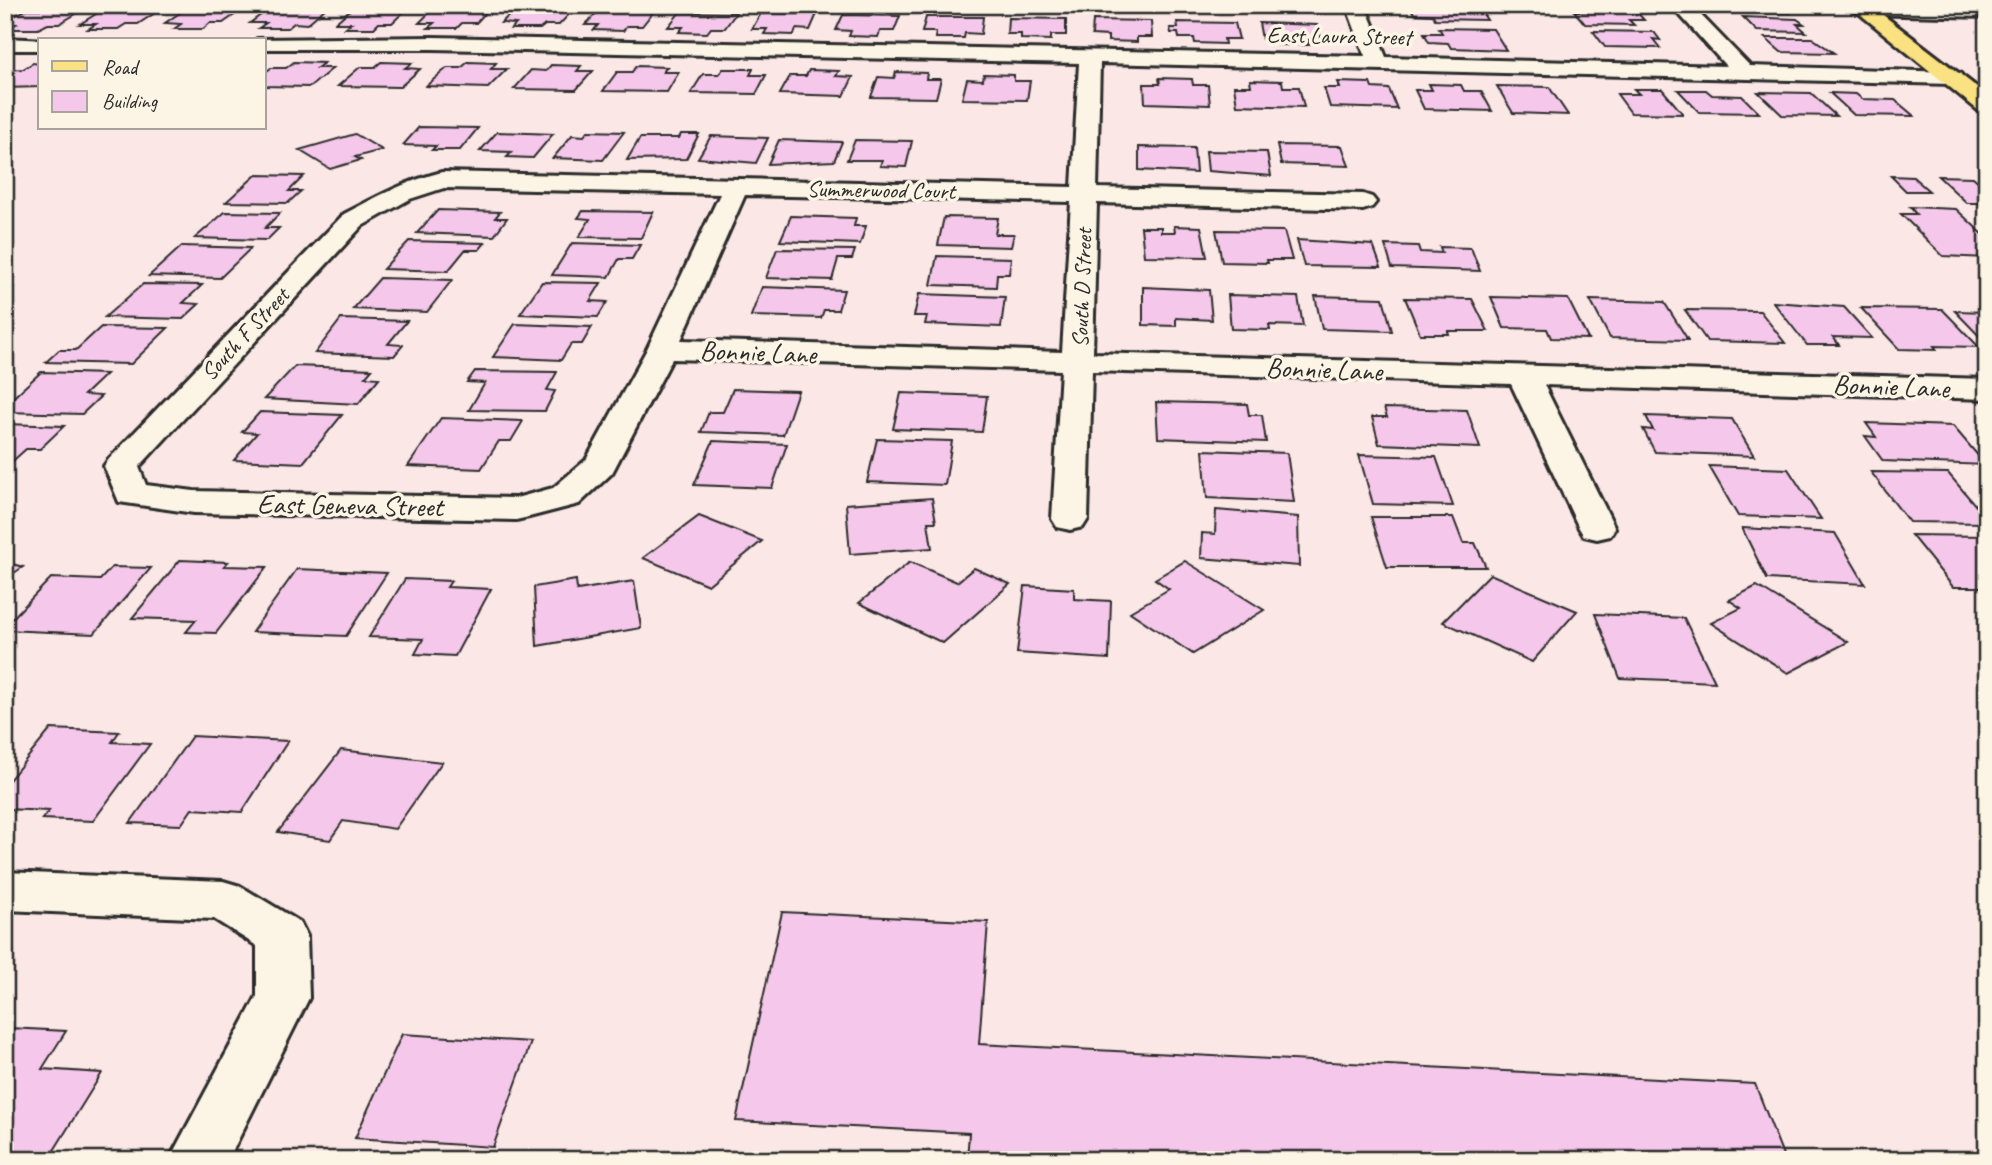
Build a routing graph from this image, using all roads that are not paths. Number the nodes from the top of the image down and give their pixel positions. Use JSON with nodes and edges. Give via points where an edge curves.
{"nodes":[{"id":1,"x":1355,"y":5,"type":"edge"},
{"id":2,"x":1679,"y":5,"type":"edge"},
{"id":3,"x":1860,"y":7,"type":"edge"},
{"id":4,"x":1987,"y":11,"type":"edge"},
{"id":5,"x":266,"y":43,"type":"edge"},
{"id":6,"x":5,"y":44,"type":"edge"},
{"id":7,"x":38,"y":44,"type":"edge"},
{"id":8,"x":1090,"y":57,"type":"junction"},
{"id":9,"x":1378,"y":63,"type":"junction"},
{"id":10,"x":1744,"y":72,"type":"junction"},
{"id":11,"x":1951,"y":78,"type":"junction"},
{"id":12,"x":1987,"y":106,"type":"edge"},
{"id":13,"x":736,"y":187,"type":"junction"},
{"id":14,"x":401,"y":194,"type":"joint"},
{"id":15,"x":1085,"y":195,"type":"junction"},
{"id":16,"x":1363,"y":202,"type":"dead end"},
{"id":17,"x":662,"y":349,"type":"junction"},
{"id":18,"x":1079,"y":362,"type":"junction"},
{"id":19,"x":1523,"y":375,"type":"junction"},
{"id":20,"x":1987,"y":389,"type":"edge"},
{"id":21,"x":132,"y":494,"type":"joint"},
{"id":22,"x":1070,"y":519,"type":"dead end"},
{"id":23,"x":1597,"y":528,"type":"dead end"},
{"id":24,"x":5,"y":891,"type":"edge"},
{"id":25,"x":198,"y":1160,"type":"edge"}],
"edges":[{"from":1,"to":9,"type":"street"},
{"from":2,"to":10,"type":"street"},
{"from":3,"to":4,"type":"street"},
{"from":3,"to":11,"type":"main road"},
{"from":5,"to":8,"type":"street","name":"East Laura Street"},
{"from":6,"to":7,"type":"street"},
{"from":8,"to":9,"type":"street","name":"East Laura Street"},
{"from":8,"to":15,"type":"street","name":"South D Street"},
{"from":9,"to":10,"type":"street","name":"East Laura Street"},
{"from":10,"to":11,"type":"street","name":"East Laura Street"},
{"from":11,"to":12,"type":"main road"},
{"from":13,"to":14,"type":"street","name":"Summerwood Court","via":[[442,180]]},
{"from":13,"to":15,"type":"street","name":"Summerwood Court"},
{"from":13,"to":17,"type":"street"},
{"from":14,"to":21,"type":"street","name":"South F Street","via":[[353,220],[121,466]]},
{"from":15,"to":16,"type":"street","name":"Summerwood Court"},
{"from":15,"to":18,"type":"street","name":"South D Street"},
{"from":17,"to":18,"type":"street","name":"Bonnie Lane"},
{"from":17,"to":21,"type":"street","name":"East Geneva Street","via":[[600,466],[566,496],[516,509],[194,502]]},
{"from":18,"to":19,"type":"street","name":"Bonnie Lane"},
{"from":18,"to":22,"type":"street","name":"South D Street"},
{"from":19,"to":20,"type":"street","name":"Bonnie Lane"},
{"from":19,"to":23,"type":"street"},
{"from":24,"to":25,"type":"street","via":[[223,901],[282,936],[283,998]]}]}
